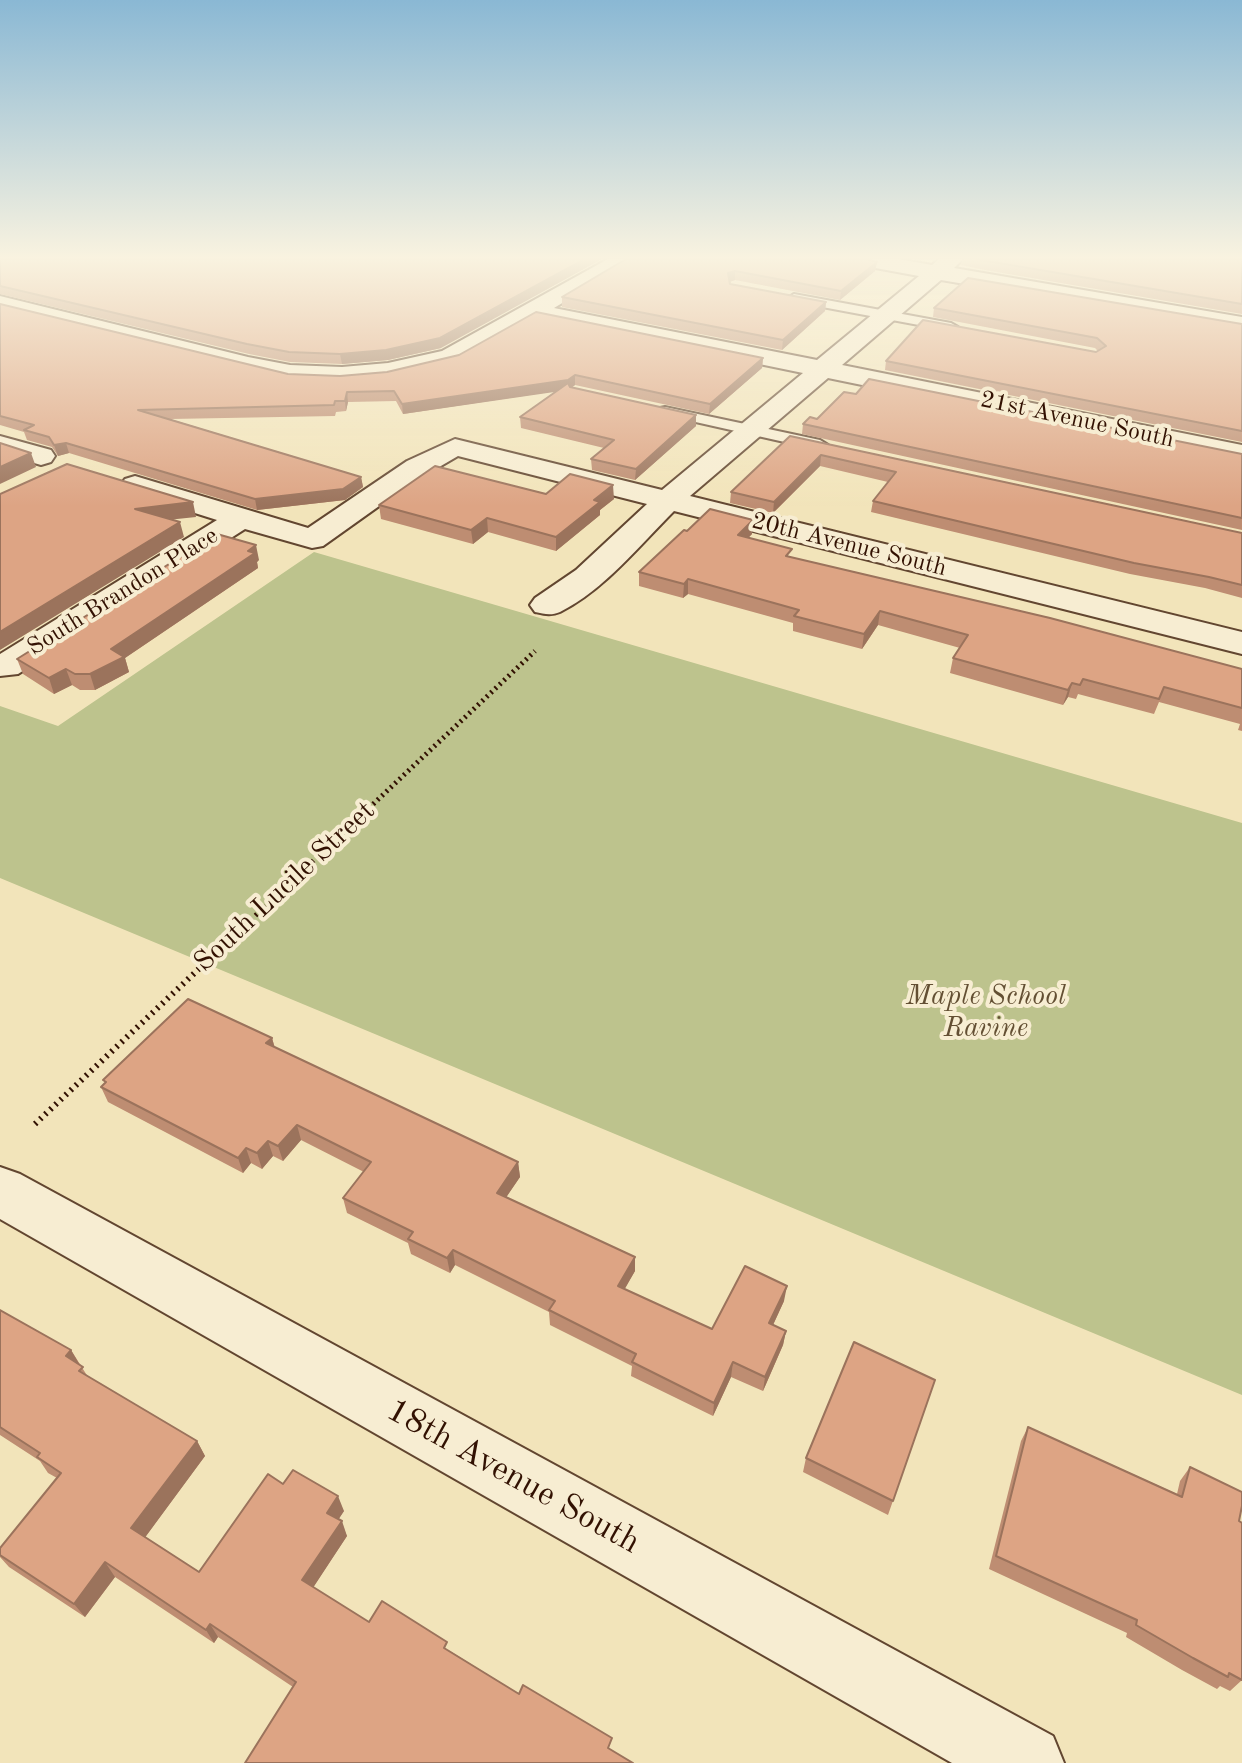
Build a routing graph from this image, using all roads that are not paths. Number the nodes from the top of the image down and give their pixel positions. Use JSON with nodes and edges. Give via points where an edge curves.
{"nodes":[{"id":1,"x":153,"y":341,"type":"edge"},
{"id":2,"x":479,"y":341,"type":"edge"},
{"id":3,"x":688,"y":341,"type":"edge"},
{"id":4,"x":855,"y":341,"type":"edge"},
{"id":5,"x":823,"y":368,"type":"junction"},
{"id":6,"x":649,"y":407,"type":"edge"},
{"id":7,"x":751,"y":429,"type":"junction"},
{"id":8,"x":0,"y":444,"type":"edge"},
{"id":9,"x":843,"y":450,"type":"edge"},
{"id":10,"x":1242,"y":454,"type":"edge"},
{"id":11,"x":111,"y":478,"type":"edge"},
{"id":12,"x":27,"y":485,"type":"edge"},
{"id":13,"x":668,"y":500,"type":"junction"},
{"id":14,"x":241,"y":518,"type":"junction"},
{"id":15,"x":547,"y":605,"type":"dead end"},
{"id":16,"x":1242,"y":643,"type":"edge"},
{"id":17,"x":5,"y":666,"type":"dead end"},
{"id":18,"x":0,"y":1191,"type":"edge"},
{"id":19,"x":1026,"y":1763,"type":"edge"}],
"edges":[{"from":1,"to":2,"type":"street","via":[[290,373],[342,375],[450,357]]},
{"from":3,"to":5,"type":"street","name":"21st Avenue South"},
{"from":4,"to":5,"type":"street"},
{"from":5,"to":7,"type":"street"},
{"from":5,"to":10,"type":"street","name":"21st Avenue South"},
{"from":6,"to":7,"type":"lane"},
{"from":7,"to":9,"type":"lane"},
{"from":7,"to":13,"type":"street"},
{"from":8,"to":12,"type":"street","via":[[54,460]]},
{"from":11,"to":14,"type":"street"},
{"from":13,"to":14,"type":"street","name":"20th Avenue South","via":[[455,447],[395,478],[312,539]]},
{"from":13,"to":15,"type":"street","via":[[588,577]]},
{"from":13,"to":16,"type":"street","name":"20th Avenue South"},
{"from":14,"to":17,"type":"street","name":"South Brandon Place"},
{"from":18,"to":19,"type":"street","name":"18th Avenue South"}]}
